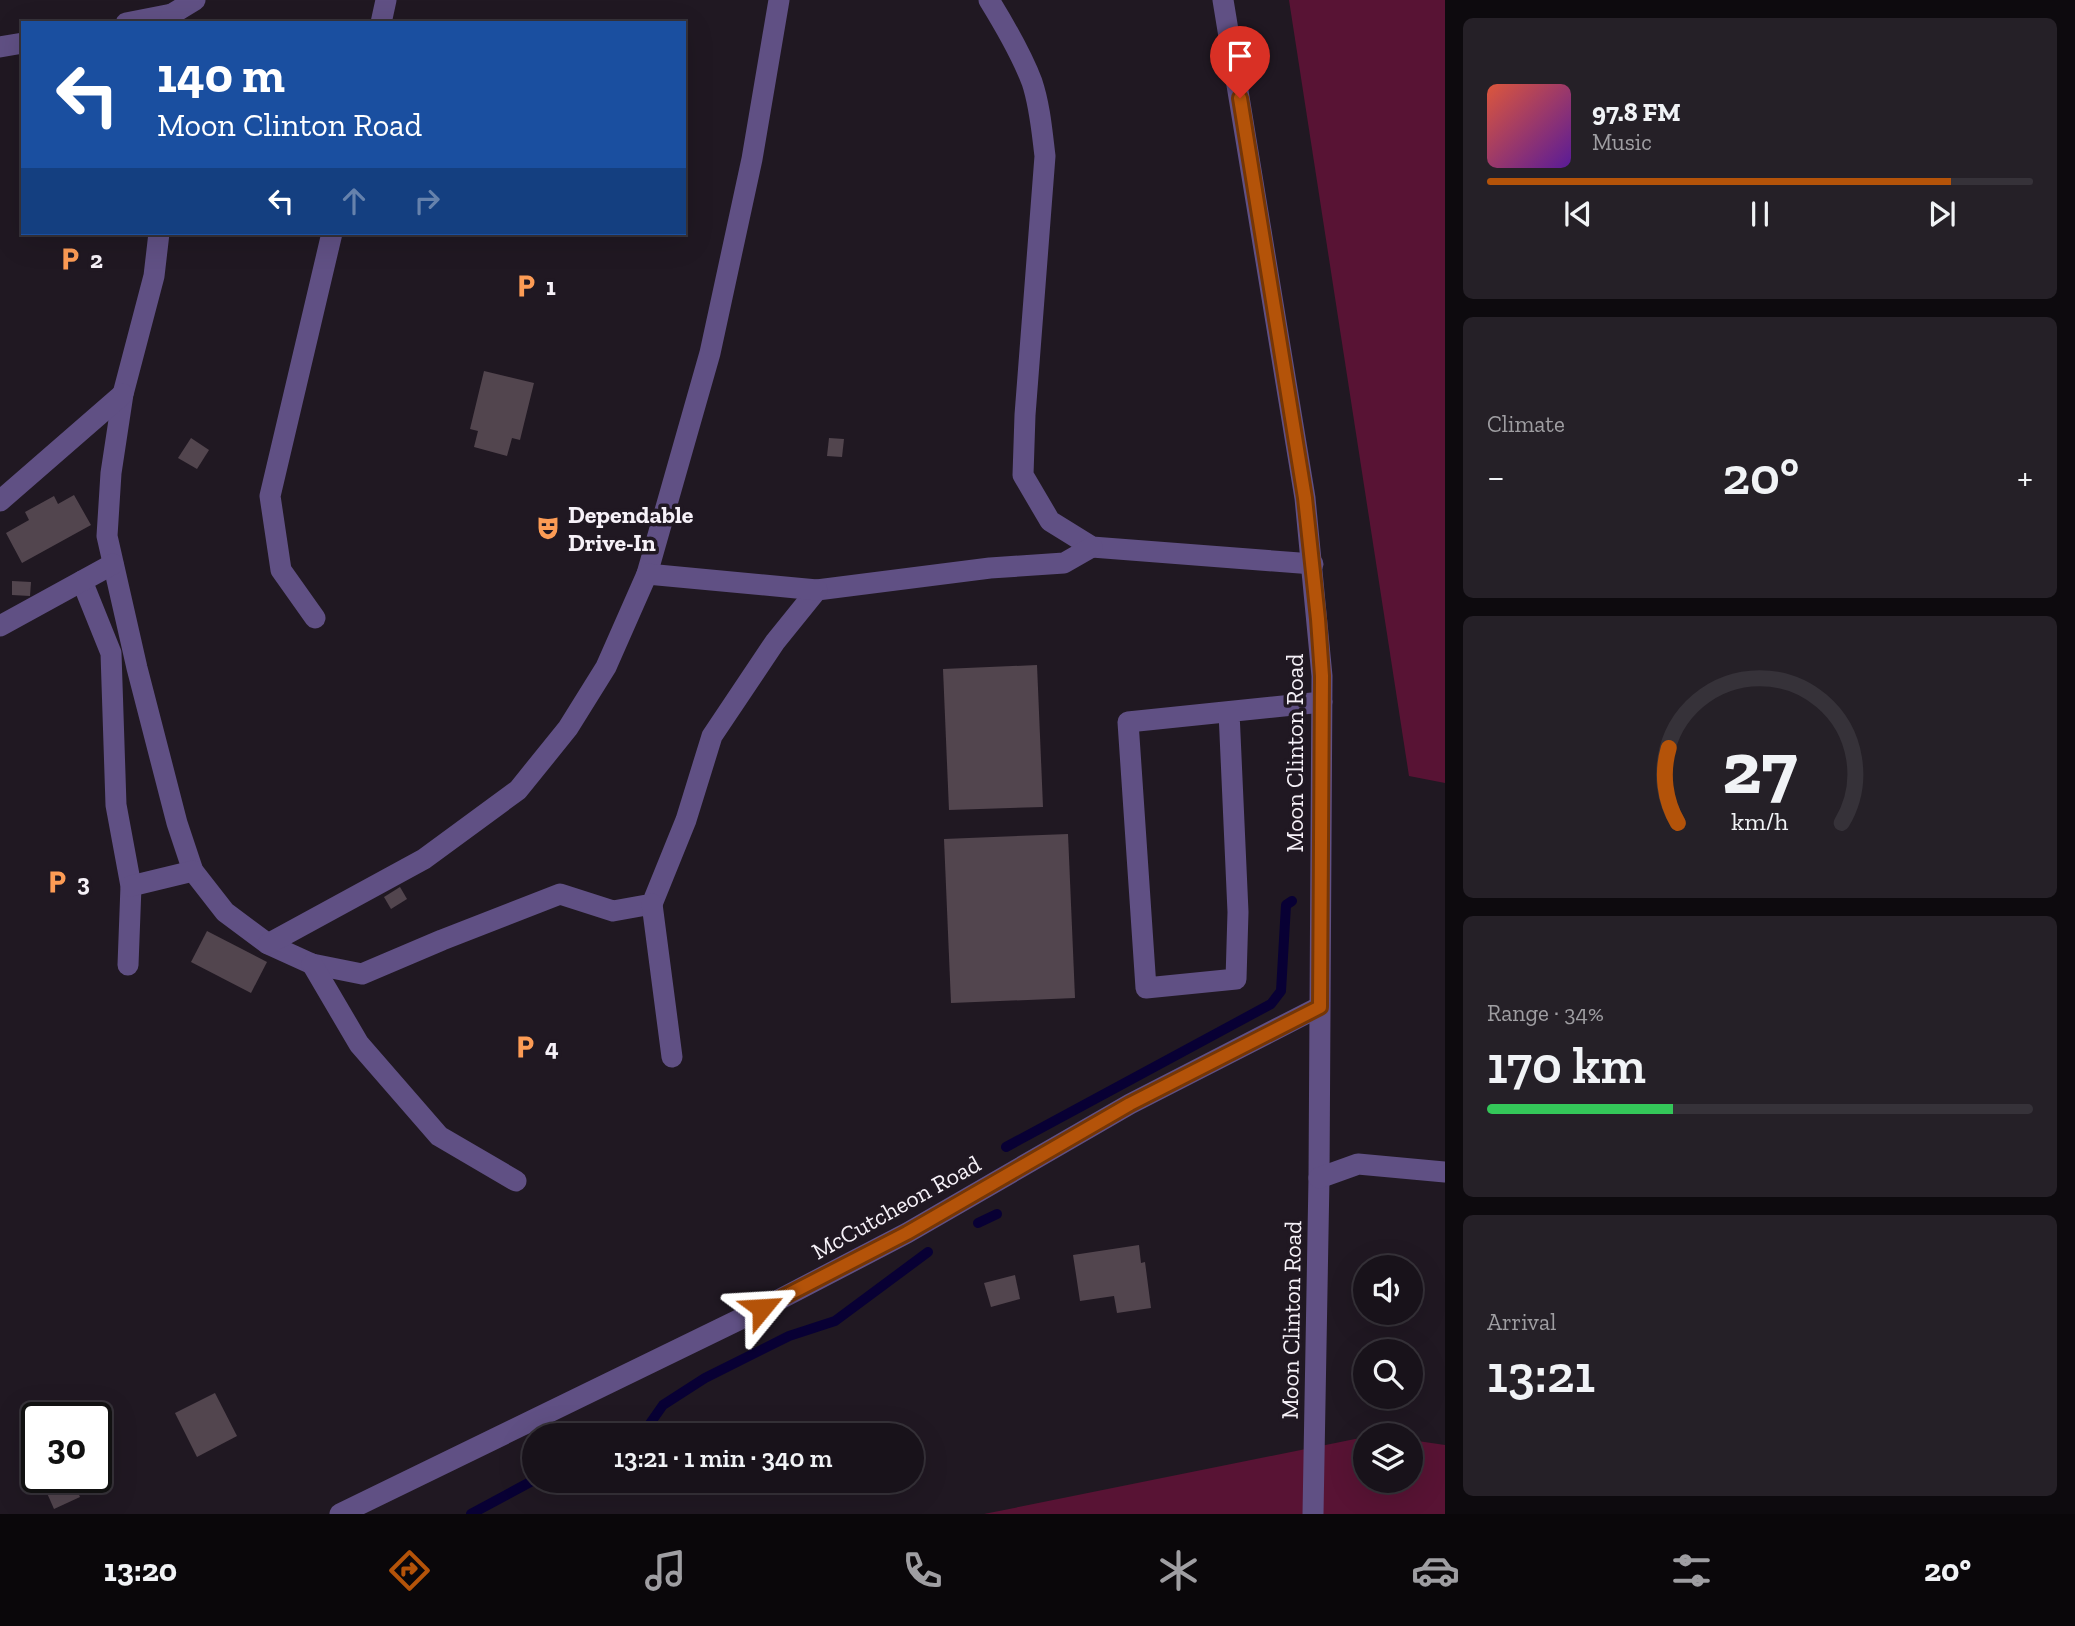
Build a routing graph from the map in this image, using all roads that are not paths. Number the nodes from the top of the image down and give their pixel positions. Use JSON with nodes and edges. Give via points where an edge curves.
{"nodes":[{"id":1,"x":195,"y":0,"type":"edge"},
{"id":2,"x":386,"y":0,"type":"edge"},
{"id":3,"x":779,"y":0,"type":"edge"},
{"id":4,"x":989,"y":0,"type":"edge"},
{"id":5,"x":1223,"y":0,"type":"edge"},
{"id":6,"x":171,"y":18,"type":"edge"},
{"id":7,"x":144,"y":21,"type":"edge"},
{"id":8,"x":381,"y":21,"type":"edge"},
{"id":9,"x":21,"y":43,"type":"edge"},
{"id":10,"x":0,"y":47,"type":"edge"},
{"id":11,"x":159,"y":235,"type":"edge"},
{"id":12,"x":332,"y":235,"type":"edge"},
{"id":13,"x":123,"y":394,"type":"junction"},
{"id":14,"x":0,"y":501,"type":"edge"},
{"id":15,"x":1092,"y":547,"type":"junction"},
{"id":16,"x":113,"y":564,"type":"junction"},
{"id":17,"x":1313,"y":564,"type":"junction"},
{"id":18,"x":647,"y":574,"type":"junction"},
{"id":19,"x":82,"y":581,"type":"junction"},
{"id":20,"x":817,"y":590,"type":"junction"},
{"id":21,"x":315,"y":618,"type":"dead end"},
{"id":22,"x":0,"y":625,"type":"edge"},
{"id":23,"x":1322,"y":702,"type":"junction"},
{"id":24,"x":1229,"y":712,"type":"junction"},
{"id":25,"x":193,"y":871,"type":"junction"},
{"id":26,"x":131,"y":886,"type":"junction"},
{"id":27,"x":652,"y":904,"type":"junction"},
{"id":28,"x":268,"y":944,"type":"junction"},
{"id":29,"x":312,"y":964,"type":"junction"},
{"id":30,"x":128,"y":965,"type":"dead end"},
{"id":31,"x":1320,"y":1007,"type":"junction"},
{"id":32,"x":672,"y":1058,"type":"dead end"},
{"id":33,"x":1445,"y":1172,"type":"edge"},
{"id":34,"x":1320,"y":1178,"type":"junction"},
{"id":35,"x":516,"y":1181,"type":"dead end"},
{"id":36,"x":340,"y":1514,"type":"edge"},
{"id":37,"x":1313,"y":1514,"type":"edge"}],
"edges":[{"from":1,"to":6,"type":"street"},
{"from":2,"to":8,"type":"street"},
{"from":3,"to":18,"type":"street","via":[[752,159],[710,354]]},
{"from":4,"to":15,"type":"street","via":[[1032,82],[1045,156],[1023,475],[1050,521]]},
{"from":5,"to":17,"type":"street","name":"Moon Clinton Road"},
{"from":6,"to":7,"type":"street"},
{"from":9,"to":10,"type":"street"},
{"from":11,"to":13,"type":"street","via":[[154,276]]},
{"from":12,"to":21,"type":"street","via":[[270,496],[281,570]]},
{"from":13,"to":14,"type":"street"},
{"from":13,"to":16,"type":"street","via":[[107,536]]},
{"from":15,"to":17,"type":"street"},
{"from":15,"to":20,"type":"street","via":[[1064,563]]},
{"from":16,"to":19,"type":"street"},
{"from":16,"to":25,"type":"street"},
{"from":17,"to":23,"type":"street","name":"Moon Clinton Road"},
{"from":18,"to":20,"type":"street"},
{"from":18,"to":28,"type":"street","via":[[606,667],[568,728],[518,790],[424,859]]},
{"from":19,"to":22,"type":"street"},
{"from":19,"to":26,"type":"street","via":[[111,653],[116,805]]},
{"from":20,"to":27,"type":"street","via":[[775,642],[712,736],[686,820]]},
{"from":23,"to":24,"type":"street"},
{"from":23,"to":31,"type":"street","name":"Moon Clinton Road"},
{"from":24,"to":24,"type":"street","via":[[1128,722],[1146,988],[1236,979],[1238,912]]},
{"from":25,"to":26,"type":"street"},
{"from":25,"to":28,"type":"street","via":[[225,912]]},
{"from":26,"to":30,"type":"street"},
{"from":27,"to":29,"type":"street","via":[[613,911],[560,894],[362,974]]},
{"from":27,"to":32,"type":"street"},
{"from":28,"to":29,"type":"street"},
{"from":29,"to":35,"type":"street","via":[[359,1044],[439,1136]]},
{"from":31,"to":34,"type":"street","name":"Moon Clinton Road"},
{"from":31,"to":36,"type":"street","name":"McCutcheon Road","via":[[1130,1104],[907,1233]]},
{"from":33,"to":34,"type":"street","via":[[1358,1164]]},
{"from":34,"to":37,"type":"street","name":"Moon Clinton Road"}]}
